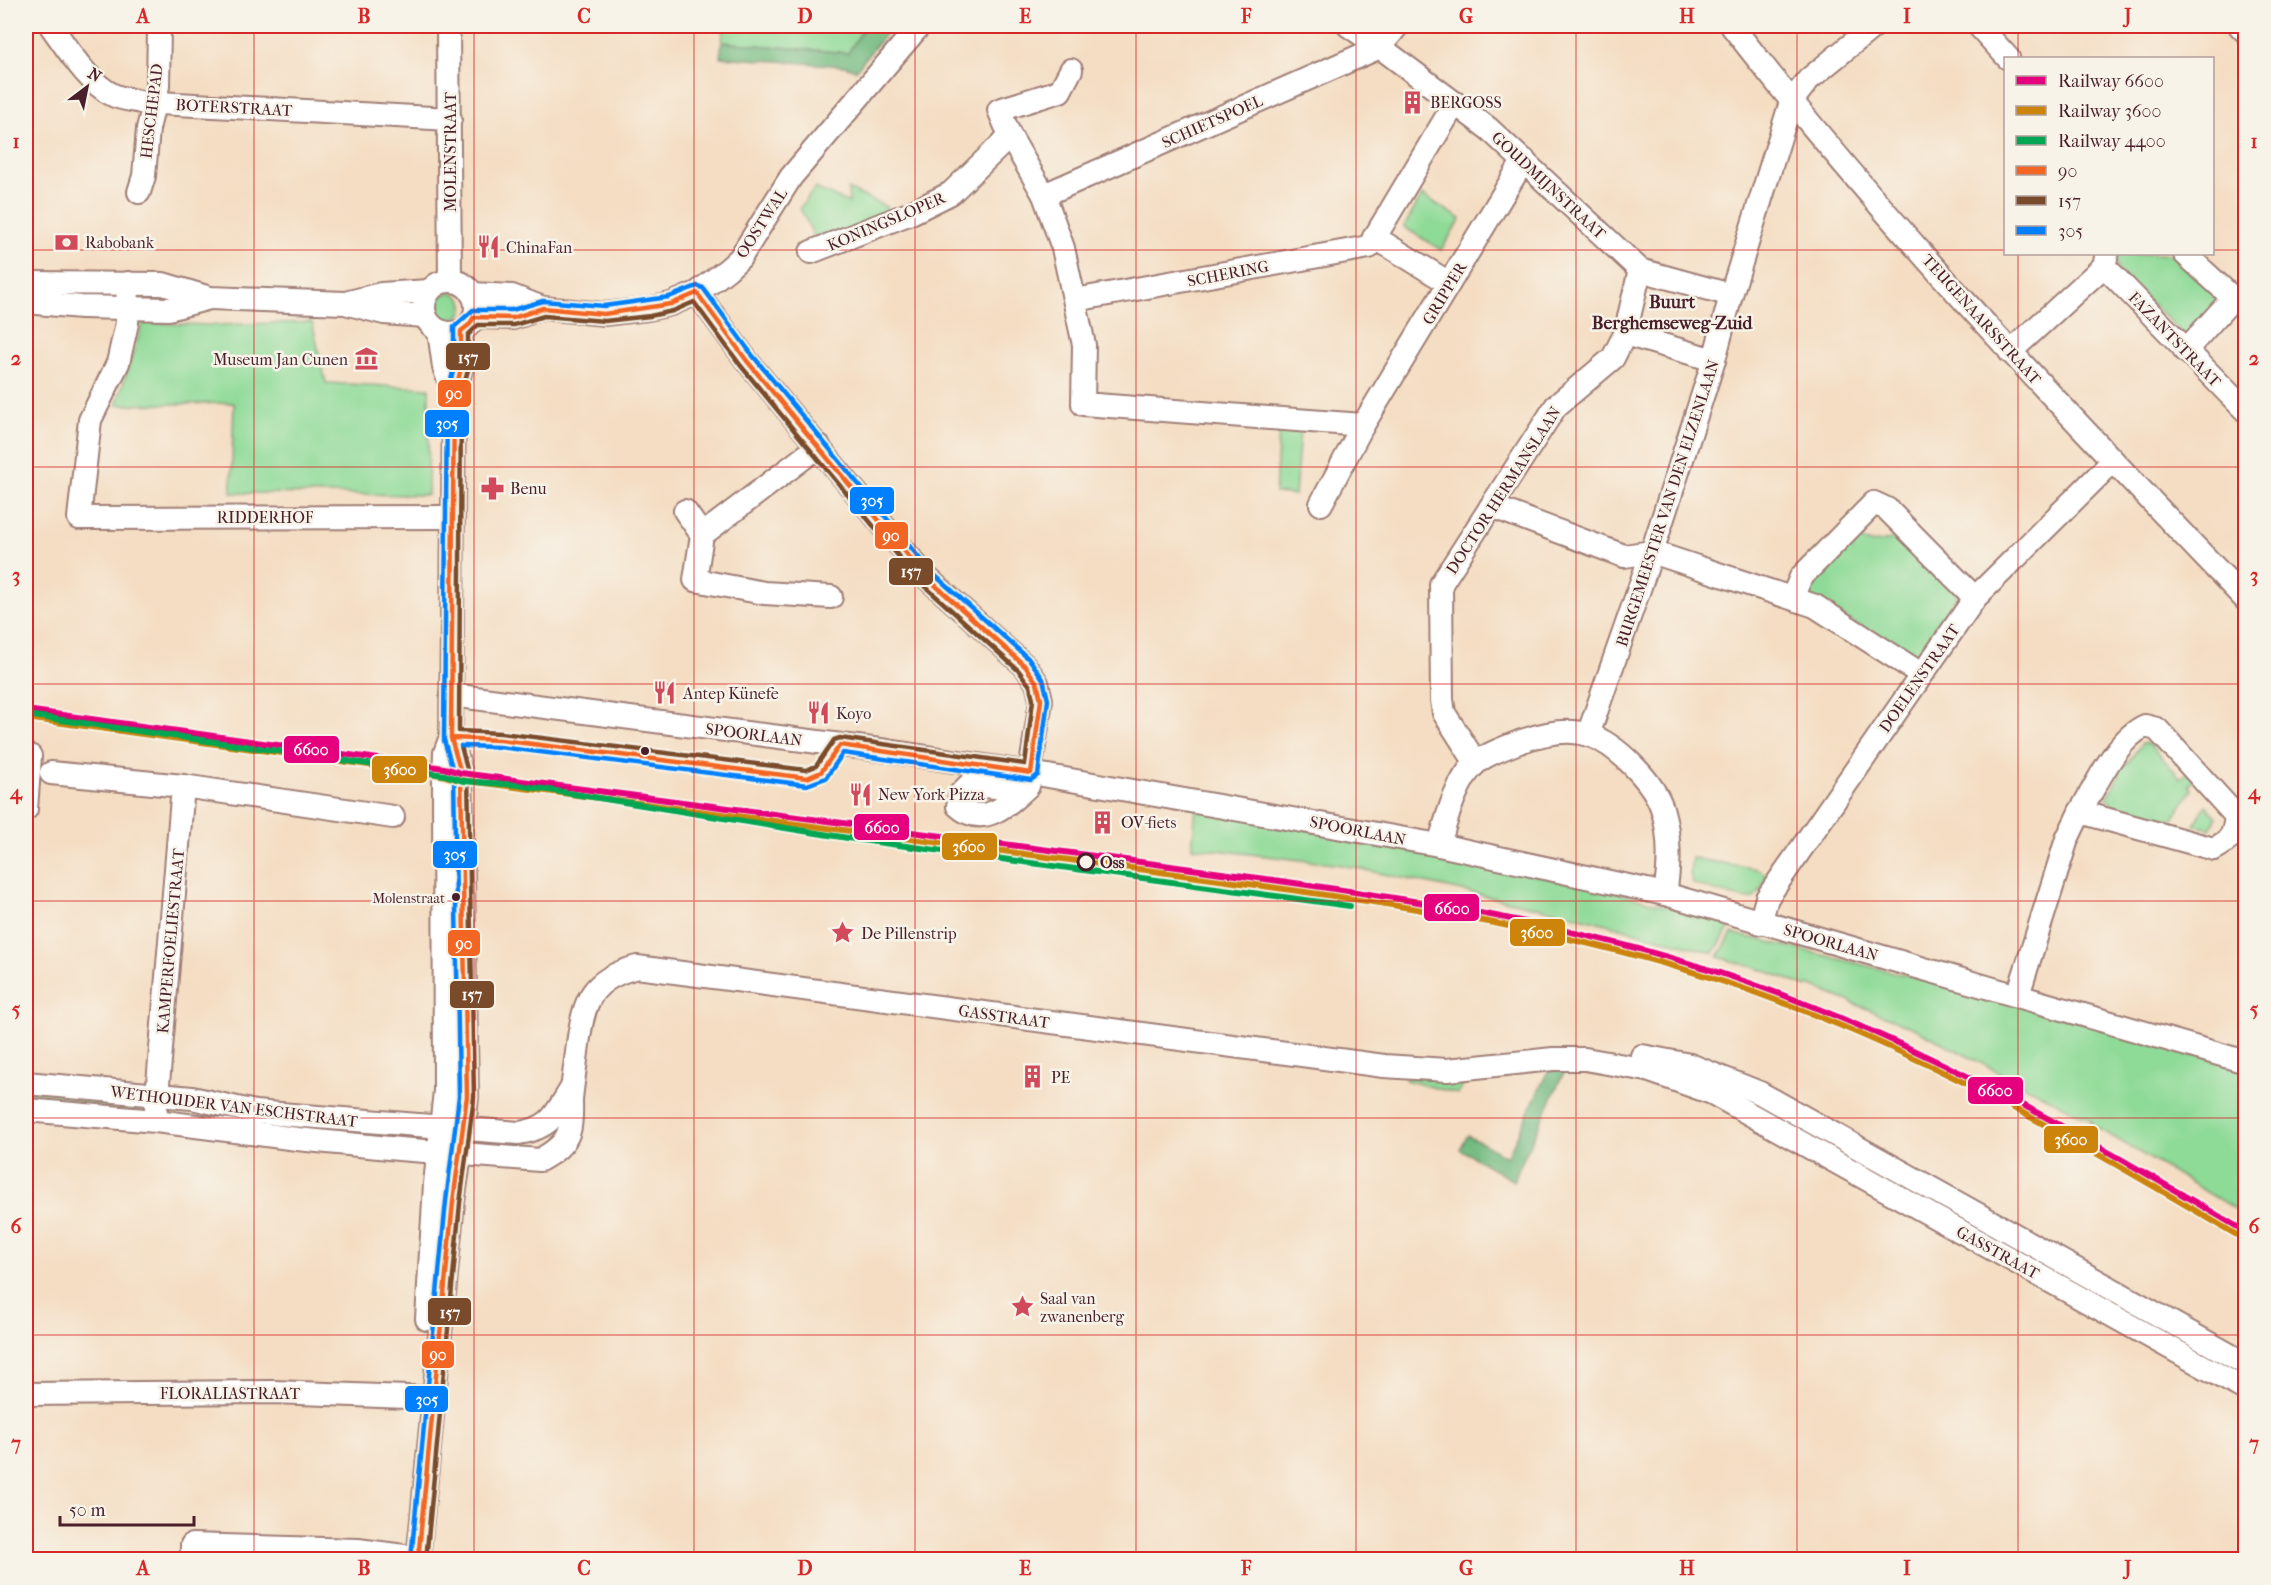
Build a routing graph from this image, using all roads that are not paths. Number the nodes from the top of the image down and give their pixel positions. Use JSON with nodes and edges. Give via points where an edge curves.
{"nodes":[{"id":1,"x":51,"y":26,"type":"edge"},
{"id":2,"x":448,"y":26,"type":"edge"},
{"id":3,"x":919,"y":26,"type":"edge"},
{"id":4,"x":1349,"y":26,"type":"edge"},
{"id":5,"x":1397,"y":26,"type":"edge"},
{"id":6,"x":1732,"y":26,"type":"edge"},
{"id":7,"x":1874,"y":26,"type":"edge"},
{"id":8,"x":1979,"y":26,"type":"edge"},
{"id":9,"x":2240,"y":26,"type":"edge"},
{"id":10,"x":159,"y":29,"type":"dead end"},
{"id":11,"x":2246,"y":32,"type":"edge"},
{"id":12,"x":1380,"y":47,"type":"junction"},
{"id":13,"x":2007,"y":57,"type":"edge"},
{"id":14,"x":1071,"y":70,"type":"dead end"},
{"id":15,"x":154,"y":102,"type":"junction"},
{"id":16,"x":1791,"y":102,"type":"junction"},
{"id":17,"x":1455,"y":103,"type":"junction"},
{"id":18,"x":450,"y":119,"type":"junction"},
{"id":19,"x":1010,"y":136,"type":"junction"},
{"id":20,"x":1524,"y":160,"type":"junction"},
{"id":21,"x":139,"y":192,"type":"dead end"},
{"id":22,"x":1044,"y":195,"type":"junction"},
{"id":23,"x":1374,"y":237,"type":"junction"},
{"id":24,"x":811,"y":252,"type":"dead end"},
{"id":25,"x":2186,"y":255,"type":"edge"},
{"id":26,"x":2105,"y":260,"type":"edge"},
{"id":27,"x":1640,"y":270,"type":"junction"},
{"id":28,"x":450,"y":279,"type":"junction"},
{"id":29,"x":26,"y":283,"type":"edge"},
{"id":30,"x":128,"y":283,"type":"junction"},
{"id":31,"x":1449,"y":283,"type":"junction"},
{"id":32,"x":429,"y":291,"type":"junction"},
{"id":33,"x":697,"y":293,"type":"junction"},
{"id":34,"x":472,"y":294,"type":"junction"},
{"id":35,"x":1731,"y":295,"type":"junction"},
{"id":36,"x":210,"y":298,"type":"junction"},
{"id":37,"x":1075,"y":300,"type":"junction"},
{"id":38,"x":26,"y":302,"type":"edge"},
{"id":39,"x":2240,"y":302,"type":"edge"},
{"id":40,"x":345,"y":303,"type":"junction"},
{"id":41,"x":128,"y":308,"type":"junction"},
{"id":42,"x":543,"y":308,"type":"junction"},
{"id":43,"x":432,"y":323,"type":"junction"},
{"id":44,"x":468,"y":324,"type":"junction"},
{"id":45,"x":1625,"y":333,"type":"junction"},
{"id":46,"x":2185,"y":351,"type":"junction"},
{"id":47,"x":2010,"y":352,"type":"junction"},
{"id":48,"x":1714,"y":360,"type":"junction"},
{"id":49,"x":454,"y":395,"type":"junction"},
{"id":50,"x":2246,"y":411,"type":"edge"},
{"id":51,"x":1364,"y":425,"type":"junction"},
{"id":52,"x":819,"y":446,"type":"junction"},
{"id":53,"x":2113,"y":461,"type":"junction"},
{"id":54,"x":1321,"y":504,"type":"dead end"},
{"id":55,"x":1491,"y":506,"type":"junction"},
{"id":56,"x":685,"y":511,"type":"dead end"},
{"id":57,"x":451,"y":517,"type":"junction"},
{"id":58,"x":702,"y":535,"type":"junction"},
{"id":59,"x":1652,"y":552,"type":"junction"},
{"id":60,"x":831,"y":597,"type":"dead end"},
{"id":61,"x":1792,"y":598,"type":"junction"},
{"id":62,"x":1975,"y":598,"type":"junction"},
{"id":63,"x":2246,"y":600,"type":"edge"},
{"id":64,"x":1921,"y":674,"type":"junction"},
{"id":65,"x":451,"y":695,"type":"junction"},
{"id":66,"x":1588,"y":735,"type":"junction"},
{"id":67,"x":451,"y":738,"type":"junction"},
{"id":68,"x":28,"y":755,"type":"edge"},
{"id":69,"x":1476,"y":763,"type":"junction"},
{"id":70,"x":51,"y":773,"type":"dead end"},
{"id":71,"x":1029,"y":779,"type":"junction"},
{"id":72,"x":183,"y":786,"type":"junction"},
{"id":73,"x":26,"y":809,"type":"edge"},
{"id":74,"x":2080,"y":812,"type":"junction"},
{"id":75,"x":393,"y":817,"type":"dead end"},
{"id":76,"x":1439,"y":845,"type":"junction"},
{"id":77,"x":1665,"y":894,"type":"junction"},
{"id":78,"x":1760,"y":923,"type":"junction"},
{"id":79,"x":2018,"y":995,"type":"junction"},
{"id":80,"x":2245,"y":1060,"type":"edge"},
{"id":81,"x":26,"y":1083,"type":"edge"},
{"id":82,"x":1715,"y":1084,"type":"junction"},
{"id":83,"x":572,"y":1087,"type":"junction"},
{"id":84,"x":1760,"y":1093,"type":"junction"},
{"id":85,"x":157,"y":1095,"type":"junction"},
{"id":86,"x":26,"y":1110,"type":"edge"},
{"id":87,"x":1750,"y":1114,"type":"junction"},
{"id":88,"x":156,"y":1121,"type":"junction"},
{"id":89,"x":442,"y":1127,"type":"junction"},
{"id":90,"x":464,"y":1128,"type":"junction"},
{"id":91,"x":450,"y":1152,"type":"junction"},
{"id":92,"x":2246,"y":1364,"type":"edge"},
{"id":93,"x":2246,"y":1390,"type":"edge"},
{"id":94,"x":26,"y":1394,"type":"edge"},
{"id":95,"x":428,"y":1398,"type":"junction"},
{"id":96,"x":235,"y":1552,"type":"edge"},
{"id":97,"x":411,"y":1558,"type":"edge"},
{"id":98,"x":192,"y":1560,"type":"edge"}],
"edges":[{"from":1,"to":15,"type":"street","name":"BOTERSTRAAT","via":[[86,73],[114,95]]},
{"from":2,"to":18,"type":"street","name":"MOLENSTRAAT"},
{"from":3,"to":33,"type":"street","name":"OOSTWAL","via":[[791,177],[740,258]]},
{"from":4,"to":12,"type":"street","name":"GOUDMIJNSTRAAT"},
{"from":5,"to":12,"type":"street"},
{"from":6,"to":16,"type":"street","name":"TEUGENAARSSTRAAT"},
{"from":7,"to":16,"type":"street","name":"BURGEMEESTER VAN DEN ELZENLAAN","via":[[1809,79]]},
{"from":8,"to":13,"type":"street"},
{"from":9,"to":11,"type":"street"},
{"from":10,"to":15,"type":"street","name":"HESCHEPAD"},
{"from":12,"to":17,"type":"street","name":"GOUDMIJNSTRAAT"},
{"from":12,"to":22,"type":"street","name":"SCHIETSPOEL"},
{"from":14,"to":19,"type":"street","via":[[1060,91],[999,110]]},
{"from":15,"to":18,"type":"street","name":"BOTERSTRAAT"},
{"from":15,"to":21,"type":"street","name":"HESCHEPAD"},
{"from":16,"to":35,"type":"street","name":"BURGEMEESTER VAN DEN ELZENLAAN"},
{"from":16,"to":47,"type":"street","name":"TEUGENAARSSTRAAT"},
{"from":17,"to":20,"type":"street","name":"GOUDMIJNSTRAAT"},
{"from":17,"to":23,"type":"street","name":"SCHERING"},
{"from":18,"to":28,"type":"street","name":"MOLENSTRAAT"},
{"from":19,"to":22,"type":"street"},
{"from":19,"to":24,"type":"street","name":"KONINGSLOPER","via":[[951,194]]},
{"from":20,"to":27,"type":"street","name":"GOUDMIJNSTRAAT"},
{"from":20,"to":31,"type":"street","name":"GRIPPER"},
{"from":22,"to":37,"type":"street","via":[[1063,248]]},
{"from":23,"to":31,"type":"street"},
{"from":23,"to":37,"type":"street","name":"SCHERING","via":[[1368,247]]},
{"from":25,"to":39,"type":"street"},
{"from":26,"to":46,"type":"street","name":"FAZANTSTRAAT"},
{"from":26,"to":47,"type":"street","name":"FAZANTSTRAAT"},
{"from":27,"to":35,"type":"street","name":"GOUDMIJNSTRAAT"},
{"from":27,"to":45,"type":"street","name":"DOCTOR HERMANSLAAN"},
{"from":28,"to":32,"type":"street"},
{"from":28,"to":34,"type":"street","via":[[463,284]]},
{"from":29,"to":30,"type":"street"},
{"from":30,"to":36,"type":"street","via":[[163,284]]},
{"from":30,"to":41,"type":"street"},
{"from":31,"to":51,"type":"street","name":"GRIPPER"},
{"from":32,"to":40,"type":"street","via":[[381,294]]},
{"from":32,"to":43,"type":"street","via":[[424,299]]},
{"from":33,"to":42,"type":"street","name":"OOSTWAL","via":[[671,304],[604,314]]},
{"from":33,"to":52,"type":"street","via":[[741,353]]},
{"from":34,"to":42,"type":"street","name":"OOSTWAL","via":[[512,296]]},
{"from":34,"to":44,"type":"street","via":[[476,309]]},
{"from":35,"to":48,"type":"street","name":"BURGEMEESTER VAN DEN ELZENLAAN"},
{"from":36,"to":40,"type":"street"},
{"from":36,"to":41,"type":"street","via":[[169,309]]},
{"from":37,"to":51,"type":"street","via":[[1084,345],[1083,404]]},
{"from":38,"to":41,"type":"street"},
{"from":39,"to":46,"type":"street"},
{"from":40,"to":43,"type":"street"},
{"from":41,"to":57,"type":"street","name":"RIDDERHOF","via":[[118,363],[90,420],[79,518]]},
{"from":42,"to":44,"type":"street","name":"OOSTWAL","via":[[513,318]]},
{"from":43,"to":44,"type":"street","via":[[454,333]]},
{"from":43,"to":49,"type":"street"},
{"from":44,"to":49,"type":"street"},
{"from":45,"to":48,"type":"street"},
{"from":45,"to":55,"type":"street","name":"DOCTOR HERMANSLAAN","via":[[1613,358],[1556,406]]},
{"from":46,"to":50,"type":"street","name":"FAZANTSTRAAT"},
{"from":47,"to":53,"type":"street","name":"TEUGENAARSSTRAAT"},
{"from":48,"to":59,"type":"street","name":"BURGEMEESTER VAN DEN ELZENLAAN"},
{"from":49,"to":57,"type":"street"},
{"from":51,"to":54,"type":"street","name":"GRIPPER"},
{"from":52,"to":58,"type":"street"},
{"from":52,"to":71,"type":"street","via":[[925,576],[1025,666],[1037,682],[1041,700]]},
{"from":53,"to":62,"type":"street","name":"DOELENSTRAAT"},
{"from":53,"to":63,"type":"street","name":"TEUGENAARSSTRAAT"},
{"from":55,"to":59,"type":"street","via":[[1624,556]]},
{"from":55,"to":69,"type":"street","name":"DOCTOR HERMANSLAAN","via":[[1441,584],[1444,713]]},
{"from":56,"to":58,"type":"street"},
{"from":57,"to":65,"type":"street"},
{"from":58,"to":60,"type":"street","via":[[695,580],[764,593]]},
{"from":59,"to":61,"type":"street"},
{"from":59,"to":66,"type":"street","name":"BURGEMEESTER VAN DEN ELZENLAAN"},
{"from":61,"to":62,"type":"street","via":[[1801,577],[1874,503],[1887,509]]},
{"from":61,"to":64,"type":"street","via":[[1815,606]]},
{"from":62,"to":64,"type":"street","name":"DOELENSTRAAT"},
{"from":64,"to":78,"type":"street","name":"DOELENSTRAAT","via":[[1767,898]]},
{"from":65,"to":67,"type":"street"},
{"from":65,"to":71,"type":"street","name":"SPOORLAAN","via":[[888,752]]},
{"from":66,"to":69,"type":"street","via":[[1546,733]]},
{"from":66,"to":77,"type":"street","via":[[1625,759],[1642,776],[1662,807],[1670,861]]},
{"from":67,"to":89,"type":"street","via":[[445,753],[444,782]]},
{"from":67,"to":90,"type":"street","via":[[461,773],[467,1096]]},
{"from":68,"to":73,"type":"street"},
{"from":69,"to":76,"type":"street","via":[[1449,808]]},
{"from":70,"to":72,"type":"street"},
{"from":71,"to":76,"type":"street","name":"SPOORLAAN"},
{"from":72,"to":75,"type":"street"},
{"from":72,"to":85,"type":"street","name":"KAMPERFOELIESTRAAT"},
{"from":74,"to":74,"type":"street","via":[[2119,748],[2134,730],[2145,726],[2157,729],[2236,816],[2234,832],[2226,843],[2214,849]]},
{"from":74,"to":79,"type":"street","via":[[2067,839]]},
{"from":76,"to":77,"type":"street","name":"SPOORLAAN"},
{"from":77,"to":78,"type":"street","name":"SPOORLAAN"},
{"from":78,"to":79,"type":"street","name":"SPOORLAAN"},
{"from":79,"to":80,"type":"street","name":"SPOORLAAN"},
{"from":81,"to":85,"type":"street","name":"WETHOUDER VAN ESCHSTRAAT"},
{"from":82,"to":83,"type":"street","name":"GASSTRAAT","via":[[1616,1063],[1564,1059],[1447,1070],[1384,1066],[637,967],[603,981],[587,1000]]},
{"from":82,"to":84,"type":"street","name":"GASSTRAAT"},
{"from":82,"to":87,"type":"street","name":"GASSTRAAT"},
{"from":83,"to":90,"type":"street","name":"GASSTRAAT","via":[[551,1121],[537,1130],[519,1133]]},
{"from":83,"to":91,"type":"street","name":"GASSTRAAT","via":[[569,1132],[558,1149],[540,1160]]},
{"from":84,"to":87,"type":"street"},
{"from":84,"to":92,"type":"street","name":"GASSTRAAT"},
{"from":85,"to":88,"type":"street","name":"KAMPERFOELIESTRAAT"},
{"from":85,"to":89,"type":"street","name":"WETHOUDER VAN ESCHSTRAAT","via":[[192,1098],[255,1112]]},
{"from":86,"to":88,"type":"street","name":"WETHOUDER VAN ESCHSTRAAT"},
{"from":87,"to":93,"type":"street","name":"GASSTRAAT"},
{"from":88,"to":91,"type":"street","name":"WETHOUDER VAN ESCHSTRAAT","via":[[297,1139]]},
{"from":89,"to":90,"type":"street","name":"GASSTRAAT"},
{"from":89,"to":91,"type":"street"},
{"from":90,"to":91,"type":"street"},
{"from":91,"to":95,"type":"street","via":[[435,1184]]},
{"from":94,"to":95,"type":"street","name":"FLORALIASTRAAT","via":[[273,1392]]},
{"from":95,"to":97,"type":"street","via":[[417,1470]]},
{"from":96,"to":97,"type":"street","via":[[358,1550]]},
{"from":96,"to":98,"type":"street","via":[[192,1545]]}]}
